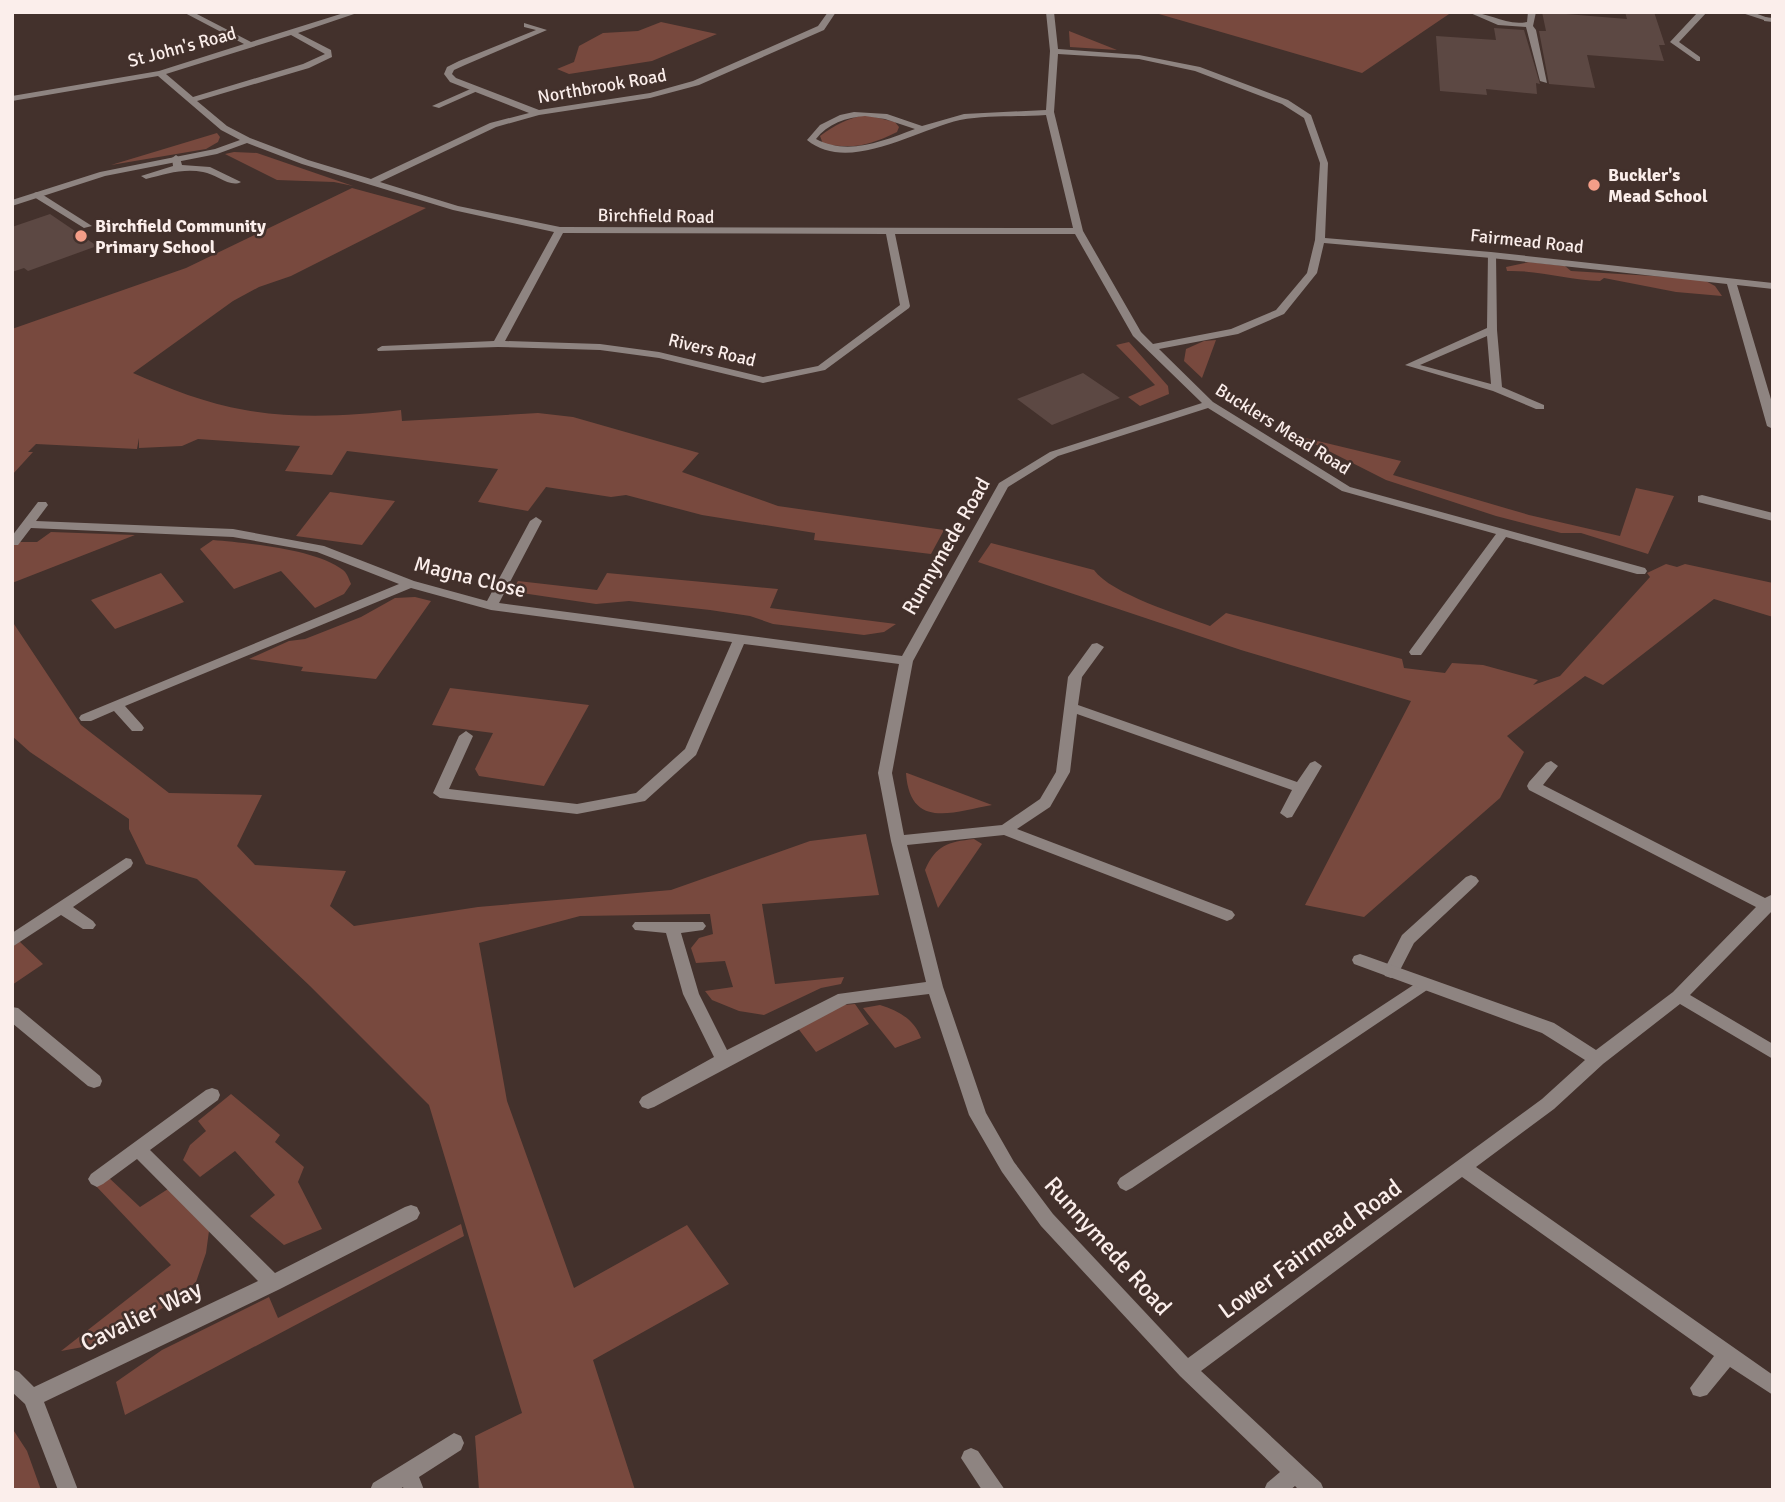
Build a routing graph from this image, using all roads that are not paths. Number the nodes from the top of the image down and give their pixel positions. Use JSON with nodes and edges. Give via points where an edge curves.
{"nodes":[{"id":1,"x":187,"y":12,"type":"edge"},
{"id":2,"x":356,"y":12,"type":"edge"},
{"id":3,"x":832,"y":12,"type":"edge"},
{"id":4,"x":1050,"y":12,"type":"edge"},
{"id":5,"x":1472,"y":12,"type":"edge"},
{"id":6,"x":1532,"y":12,"type":"edge"},
{"id":7,"x":1703,"y":12,"type":"edge"},
{"id":8,"x":1743,"y":12,"type":"edge"},
{"id":9,"x":1770,"y":20,"type":"edge"},
{"id":10,"x":527,"y":24,"type":"dead end"},
{"id":11,"x":1528,"y":25,"type":"junction"},
{"id":12,"x":543,"y":30,"type":"junction"},
{"id":13,"x":293,"y":33,"type":"junction"},
{"id":14,"x":556,"y":34,"type":"dead end"},
{"id":15,"x":251,"y":45,"type":"junction"},
{"id":16,"x":1055,"y":51,"type":"junction"},
{"id":17,"x":1697,"y":59,"type":"dead end"},
{"id":18,"x":160,"y":73,"type":"junction"},
{"id":19,"x":1544,"y":81,"type":"dead end"},
{"id":20,"x":478,"y":89,"type":"junction"},
{"id":21,"x":12,"y":99,"type":"edge"},
{"id":22,"x":190,"y":100,"type":"junction"},
{"id":23,"x":436,"y":106,"type":"dead end"},
{"id":24,"x":1050,"y":112,"type":"junction"},
{"id":25,"x":538,"y":113,"type":"junction"},
{"id":26,"x":919,"y":128,"type":"junction"},
{"id":27,"x":247,"y":140,"type":"junction"},
{"id":28,"x":177,"y":163,"type":"junction"},
{"id":29,"x":146,"y":176,"type":"dead end"},
{"id":30,"x":236,"y":182,"type":"dead end"},
{"id":31,"x":371,"y":183,"type":"junction"},
{"id":32,"x":37,"y":195,"type":"junction"},
{"id":33,"x":12,"y":203,"type":"edge"},
{"id":34,"x":87,"y":226,"type":"dead end"},
{"id":35,"x":560,"y":230,"type":"junction"},
{"id":36,"x":1078,"y":230,"type":"junction"},
{"id":37,"x":890,"y":232,"type":"junction"},
{"id":38,"x":1320,"y":240,"type":"junction"},
{"id":39,"x":1491,"y":255,"type":"junction"},
{"id":40,"x":1731,"y":281,"type":"junction"},
{"id":41,"x":1773,"y":286,"type":"edge"},
{"id":42,"x":1492,"y":330,"type":"junction"},
{"id":43,"x":498,"y":344,"type":"junction"},
{"id":44,"x":1149,"y":348,"type":"junction"},
{"id":45,"x":382,"y":349,"type":"dead end"},
{"id":46,"x":1497,"y":390,"type":"junction"},
{"id":47,"x":1209,"y":404,"type":"junction"},
{"id":48,"x":1540,"y":407,"type":"dead end"},
{"id":49,"x":1773,"y":426,"type":"edge"},
{"id":50,"x":1702,"y":499,"type":"dead end"},
{"id":51,"x":42,"y":505,"type":"dead end"},
{"id":52,"x":1773,"y":517,"type":"edge"},
{"id":53,"x":536,"y":521,"type":"dead end"},
{"id":54,"x":29,"y":524,"type":"junction"},
{"id":55,"x":1504,"y":532,"type":"junction"},
{"id":56,"x":14,"y":542,"type":"edge"},
{"id":57,"x":1641,"y":571,"type":"dead end"},
{"id":58,"x":410,"y":584,"type":"junction"},
{"id":59,"x":491,"y":606,"type":"junction"},
{"id":60,"x":739,"y":641,"type":"junction"},
{"id":61,"x":1097,"y":647,"type":"dead end"},
{"id":62,"x":1416,"y":652,"type":"dead end"},
{"id":63,"x":906,"y":661,"type":"junction"},
{"id":64,"x":116,"y":705,"type":"junction"},
{"id":65,"x":1073,"y":708,"type":"junction"},
{"id":66,"x":86,"y":718,"type":"dead end"},
{"id":67,"x":137,"y":728,"type":"dead end"},
{"id":68,"x":466,"y":736,"type":"dead end"},
{"id":69,"x":1315,"y":766,"type":"dead end"},
{"id":70,"x":1551,"y":766,"type":"dead end"},
{"id":71,"x":1300,"y":788,"type":"junction"},
{"id":72,"x":1287,"y":813,"type":"dead end"},
{"id":73,"x":1005,"y":830,"type":"junction"},
{"id":74,"x":898,"y":841,"type":"junction"},
{"id":75,"x":127,"y":863,"type":"dead end"},
{"id":76,"x":1471,"y":881,"type":"dead end"},
{"id":77,"x":1770,"y":903,"type":"edge"},
{"id":78,"x":62,"y":908,"type":"junction"},
{"id":79,"x":1227,"y":915,"type":"dead end"},
{"id":80,"x":89,"y":925,"type":"dead end"},
{"id":81,"x":640,"y":926,"type":"dead end"},
{"id":82,"x":698,"y":926,"type":"dead end"},
{"id":83,"x":673,"y":928,"type":"junction"},
{"id":84,"x":12,"y":940,"type":"edge"},
{"id":85,"x":1360,"y":960,"type":"dead end"},
{"id":86,"x":1391,"y":972,"type":"junction"},
{"id":87,"x":1424,"y":984,"type":"junction"},
{"id":88,"x":935,"y":987,"type":"junction"},
{"id":89,"x":1679,"y":996,"type":"junction"},
{"id":90,"x":12,"y":1013,"type":"edge"},
{"id":91,"x":1773,"y":1052,"type":"edge"},
{"id":92,"x":1597,"y":1059,"type":"junction"},
{"id":93,"x":724,"y":1060,"type":"junction"},
{"id":94,"x":94,"y":1082,"type":"dead end"},
{"id":95,"x":212,"y":1096,"type":"dead end"},
{"id":96,"x":648,"y":1102,"type":"dead end"},
{"id":97,"x":138,"y":1149,"type":"junction"},
{"id":98,"x":1463,"y":1168,"type":"junction"},
{"id":99,"x":97,"y":1179,"type":"dead end"},
{"id":100,"x":1126,"y":1183,"type":"dead end"},
{"id":101,"x":411,"y":1213,"type":"dead end"},
{"id":102,"x":273,"y":1283,"type":"junction"},
{"id":103,"x":1728,"y":1354,"type":"junction"},
{"id":104,"x":1187,"y":1370,"type":"junction"},
{"id":105,"x":12,"y":1378,"type":"edge"},
{"id":106,"x":1773,"y":1386,"type":"edge"},
{"id":107,"x":1700,"y":1388,"type":"dead end"},
{"id":108,"x":32,"y":1398,"type":"junction"},
{"id":109,"x":454,"y":1443,"type":"dead end"},
{"id":110,"x":971,"y":1458,"type":"dead end"},
{"id":111,"x":1295,"y":1473,"type":"junction"},
{"id":112,"x":410,"y":1482,"type":"edge"},
{"id":113,"x":68,"y":1490,"type":"edge"},
{"id":114,"x":380,"y":1490,"type":"edge"},
{"id":115,"x":995,"y":1490,"type":"edge"},
{"id":116,"x":1273,"y":1490,"type":"edge"},
{"id":117,"x":1314,"y":1490,"type":"edge"}],
"edges":[{"from":1,"to":15,"type":"street"},
{"from":2,"to":13,"type":"street","name":"St John's Road"},
{"from":3,"to":25,"type":"street","name":"Northbrook Road","via":[[821,28],[696,83]]},
{"from":4,"to":16,"type":"street","name":"Bucklers Mead Road"},
{"from":5,"to":11,"type":"street","via":[[1502,24]]},
{"from":6,"to":11,"type":"street"},
{"from":7,"to":17,"type":"street","via":[[1674,42]]},
{"from":8,"to":9,"type":"street"},
{"from":10,"to":12,"type":"street"},
{"from":11,"to":19,"type":"street"},
{"from":12,"to":14,"type":"street"},
{"from":12,"to":20,"type":"street","via":[[450,69],[453,80]]},
{"from":13,"to":15,"type":"street","name":"St John's Road"},
{"from":13,"to":22,"type":"street","via":[[330,55]]},
{"from":15,"to":18,"type":"street","name":"St John's Road"},
{"from":16,"to":24,"type":"street","name":"Bucklers Mead Road"},
{"from":16,"to":38,"type":"street","via":[[1139,57],[1197,69],[1285,102],[1308,117],[1324,163]]},
{"from":18,"to":21,"type":"street","name":"St John's Road"},
{"from":18,"to":22,"type":"street","name":"Birchfield Road"},
{"from":20,"to":23,"type":"street"},
{"from":20,"to":25,"type":"street"},
{"from":22,"to":27,"type":"street","name":"Birchfield Road"},
{"from":24,"to":26,"type":"street","via":[[963,117]]},
{"from":24,"to":36,"type":"street","name":"Bucklers Mead Road"},
{"from":25,"to":31,"type":"street","name":"Northbrook Road","via":[[493,125]]},
{"from":26,"to":26,"type":"street","via":[[848,151],[811,140],[815,132],[845,115],[881,114]]},
{"from":27,"to":28,"type":"street"},
{"from":27,"to":31,"type":"street","name":"Birchfield Road"},
{"from":28,"to":29,"type":"street"},
{"from":28,"to":30,"type":"street"},
{"from":28,"to":32,"type":"street","via":[[103,174]]},
{"from":31,"to":35,"type":"street","name":"Birchfield Road","via":[[456,208]]},
{"from":32,"to":33,"type":"street"},
{"from":32,"to":34,"type":"street"},
{"from":35,"to":37,"type":"street","name":"Birchfield Road"},
{"from":35,"to":43,"type":"street"},
{"from":36,"to":37,"type":"street","name":"Birchfield Road"},
{"from":36,"to":44,"type":"street","name":"Bucklers Mead Road"},
{"from":37,"to":43,"type":"street","name":"Rivers Road","via":[[905,306],[821,368],[764,380],[659,355],[600,347]]},
{"from":38,"to":39,"type":"street","name":"Fairmead Road"},
{"from":38,"to":44,"type":"street","via":[[1312,273],[1280,312],[1234,332]]},
{"from":39,"to":40,"type":"street","name":"Fairmead Road"},
{"from":39,"to":42,"type":"street"},
{"from":40,"to":41,"type":"street","name":"Fairmead Road"},
{"from":40,"to":49,"type":"street"},
{"from":42,"to":46,"type":"street"},
{"from":42,"to":46,"type":"street","via":[[1410,365]]},
{"from":43,"to":45,"type":"street","name":"Rivers Road"},
{"from":44,"to":47,"type":"street","name":"Bucklers Mead Road"},
{"from":46,"to":48,"type":"street"},
{"from":47,"to":55,"type":"street","name":"Bucklers Mead Road","via":[[1346,489]]},
{"from":47,"to":63,"type":"street","name":"Runnymede Road","via":[[1054,454],[1003,485]]},
{"from":50,"to":52,"type":"street"},
{"from":51,"to":54,"type":"street"},
{"from":53,"to":59,"type":"street"},
{"from":54,"to":56,"type":"street"},
{"from":54,"to":58,"type":"street","name":"Magna Close","via":[[233,533],[320,548]]},
{"from":55,"to":57,"type":"street","name":"Bucklers Mead Road"},
{"from":55,"to":62,"type":"street"},
{"from":58,"to":59,"type":"street","name":"Magna Close"},
{"from":58,"to":64,"type":"street"},
{"from":59,"to":60,"type":"street","name":"Magna Close"},
{"from":60,"to":63,"type":"street","name":"Magna Close"},
{"from":60,"to":68,"type":"street","via":[[691,751],[640,797],[577,809],[440,793]]},
{"from":61,"to":65,"type":"street","via":[[1075,677]]},
{"from":63,"to":74,"type":"street","name":"Runnymede Road","via":[[885,773]]},
{"from":64,"to":66,"type":"street"},
{"from":64,"to":67,"type":"street"},
{"from":65,"to":71,"type":"street"},
{"from":65,"to":73,"type":"street","via":[[1063,772],[1045,803]]},
{"from":69,"to":71,"type":"street"},
{"from":70,"to":77,"type":"street","name":"Lower Fairmead Road","via":[[1534,786]]},
{"from":71,"to":72,"type":"street"},
{"from":73,"to":74,"type":"street"},
{"from":73,"to":79,"type":"street"},
{"from":74,"to":88,"type":"street","name":"Runnymede Road"},
{"from":75,"to":78,"type":"street"},
{"from":76,"to":86,"type":"street","via":[[1408,939]]},
{"from":77,"to":89,"type":"street","name":"Lower Fairmead Road"},
{"from":78,"to":80,"type":"street"},
{"from":78,"to":84,"type":"street"},
{"from":81,"to":83,"type":"street"},
{"from":82,"to":83,"type":"street"},
{"from":83,"to":93,"type":"street","via":[[691,994]]},
{"from":85,"to":86,"type":"street"},
{"from":86,"to":87,"type":"street"},
{"from":87,"to":92,"type":"street","via":[[1548,1028]]},
{"from":87,"to":100,"type":"street"},
{"from":88,"to":93,"type":"street","via":[[844,998]]},
{"from":88,"to":104,"type":"street","name":"Runnymede Road","via":[[978,1115],[1008,1167],[1046,1220]]},
{"from":89,"to":91,"type":"street"},
{"from":89,"to":92,"type":"street","name":"Lower Fairmead Road"},
{"from":90,"to":94,"type":"street"},
{"from":92,"to":98,"type":"street","name":"Lower Fairmead Road","via":[[1548,1104]]},
{"from":93,"to":96,"type":"street"},
{"from":95,"to":97,"type":"street"},
{"from":97,"to":99,"type":"street"},
{"from":97,"to":102,"type":"street"},
{"from":98,"to":103,"type":"street"},
{"from":98,"to":104,"type":"street","name":"Lower Fairmead Road"},
{"from":101,"to":102,"type":"street","name":"Cavalier Way"},
{"from":102,"to":108,"type":"street","name":"Cavalier Way"},
{"from":103,"to":106,"type":"street"},
{"from":103,"to":107,"type":"street"},
{"from":104,"to":111,"type":"street","name":"Runnymede Road"},
{"from":105,"to":108,"type":"street"},
{"from":108,"to":113,"type":"street"},
{"from":109,"to":112,"type":"street"},
{"from":110,"to":115,"type":"street"},
{"from":111,"to":116,"type":"street"},
{"from":111,"to":117,"type":"street","name":"Runnymede Road"},
{"from":112,"to":114,"type":"street"}]}
